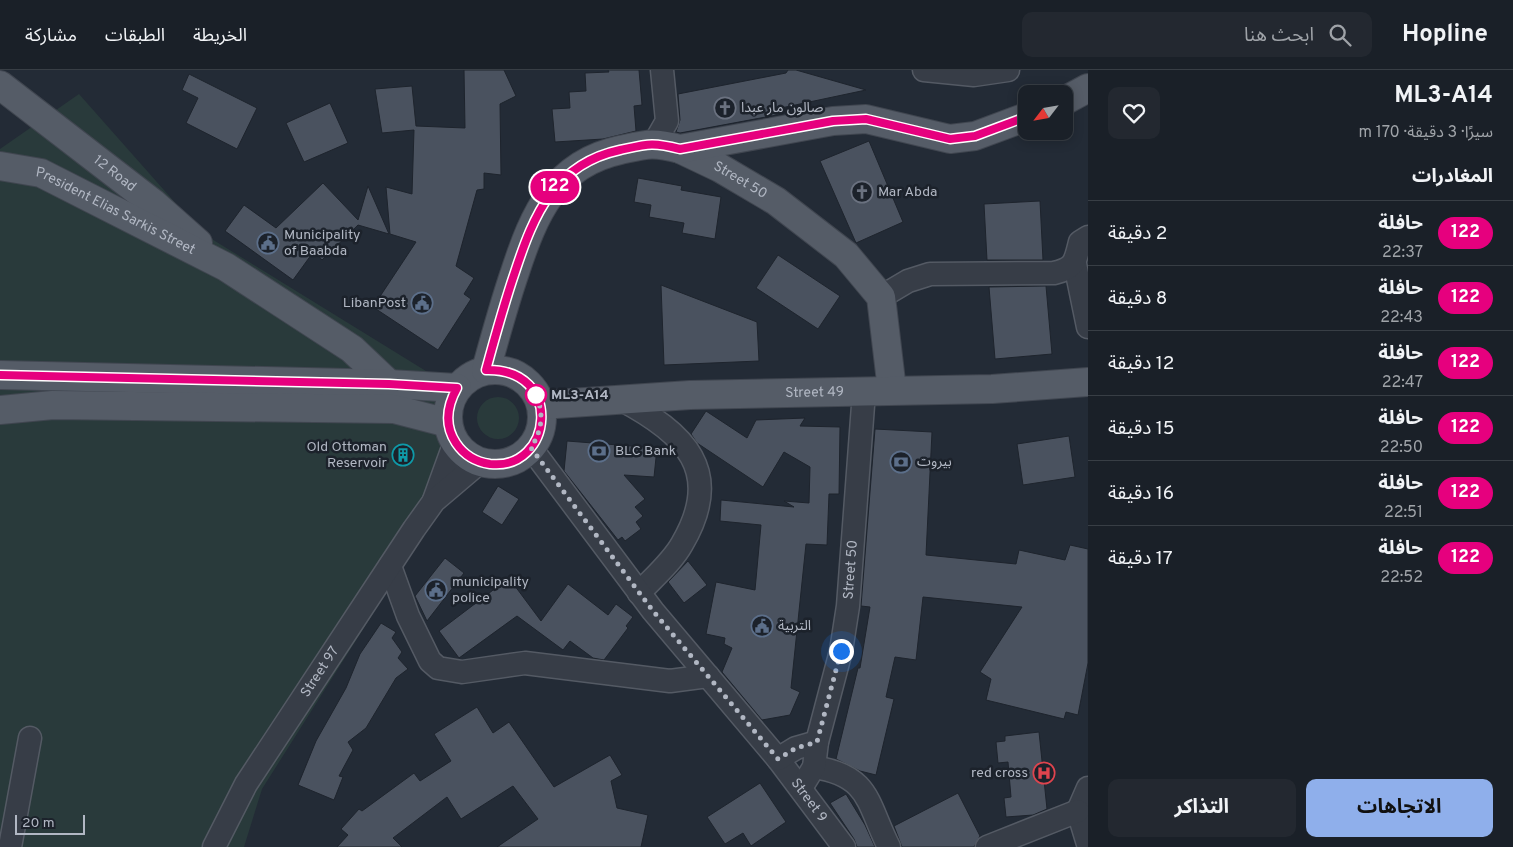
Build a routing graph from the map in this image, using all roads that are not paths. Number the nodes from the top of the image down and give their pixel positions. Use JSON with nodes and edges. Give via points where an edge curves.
{"nodes":[{"id":1,"x":662,"y":70,"type":"edge"},
{"id":2,"x":924,"y":70,"type":"edge"},
{"id":3,"x":1008,"y":70,"type":"edge"},
{"id":4,"x":0,"y":85,"type":"edge"},
{"id":5,"x":1088,"y":88,"type":"edge"},
{"id":6,"x":1073,"y":96,"type":"edge"},
{"id":7,"x":1018,"y":120,"type":"edge"},
{"id":8,"x":667,"y":146,"type":"junction"},
{"id":9,"x":0,"y":166,"type":"edge"},
{"id":10,"x":1088,"y":237,"type":"edge"},
{"id":11,"x":1075,"y":264,"type":"junction"},
{"id":12,"x":226,"y":267,"type":"junction"},
{"id":13,"x":881,"y":297,"type":"junction"},
{"id":14,"x":1088,"y":327,"type":"edge"},
{"id":15,"x":486,"y":370,"type":"junction"},
{"id":16,"x":0,"y":375,"type":"edge"},
{"id":17,"x":1088,"y":382,"type":"edge"},
{"id":18,"x":457,"y":388,"type":"junction"},
{"id":19,"x":892,"y":390,"type":"junction"},
{"id":20,"x":864,"y":392,"type":"junction"},
{"id":21,"x":392,"y":396,"type":"junction"},
{"id":22,"x":620,"y":400,"type":"junction"},
{"id":23,"x":541,"y":404,"type":"junction"},
{"id":24,"x":0,"y":410,"type":"edge"},
{"id":25,"x":451,"y":432,"type":"junction"},
{"id":26,"x":531,"y":448,"type":"junction"},
{"id":27,"x":480,"y":462,"type":"junction"},
{"id":28,"x":434,"y":501,"type":"junction"},
{"id":29,"x":390,"y":566,"type":"junction"},
{"id":30,"x":639,"y":593,"type":"junction"},
{"id":31,"x":708,"y":676,"type":"junction"},
{"id":32,"x":30,"y":738,"type":"dead end"},
{"id":33,"x":817,"y":742,"type":"junction"},
{"id":34,"x":778,"y":759,"type":"junction"},
{"id":35,"x":814,"y":767,"type":"junction"},
{"id":36,"x":802,"y":788,"type":"junction"},
{"id":37,"x":1088,"y":788,"type":"edge"},
{"id":38,"x":1078,"y":811,"type":"junction"},
{"id":39,"x":1088,"y":844,"type":"edge"},
{"id":40,"x":10,"y":847,"type":"edge"},
{"id":41,"x":214,"y":847,"type":"edge"},
{"id":42,"x":844,"y":847,"type":"edge"},
{"id":43,"x":889,"y":847,"type":"edge"},
{"id":44,"x":987,"y":847,"type":"edge"}],
"edges":[{"from":1,"to":8,"type":"street"},
{"from":2,"to":3,"type":"street","via":[[974,75]]},
{"from":4,"to":12,"type":"main road","name":"12 Road","via":[[153,203]]},
{"from":5,"to":6,"type":"main road"},
{"from":7,"to":8,"type":"main road","via":[[975,136],[950,139],[866,119]]},
{"from":8,"to":13,"type":"main road","name":"Street 50","via":[[720,168],[776,201],[846,255]]},
{"from":8,"to":15,"type":"main road","via":[[606,153],[563,178],[552,190],[530,228],[500,316]]},
{"from":9,"to":12,"type":"main road","name":"President Elias Sarkis Street","via":[[41,173]]},
{"from":10,"to":11,"type":"street","via":[[1080,242]]},
{"from":11,"to":13,"type":"street","via":[[1054,273],[930,274],[908,281]]},
{"from":11,"to":14,"type":"street"},
{"from":12,"to":21,"type":"main road","via":[[352,349]]},
{"from":13,"to":19,"type":"main road"},
{"from":15,"to":18,"type":"main road"},
{"from":15,"to":23,"type":"main road","via":[[514,373],[526,381]]},
{"from":16,"to":21,"type":"main road"},
{"from":17,"to":19,"type":"main road","name":"Street 49","via":[[992,389]]},
{"from":18,"to":21,"type":"main road"},
{"from":18,"to":25,"type":"main road","via":[[449,405]]},
{"from":19,"to":20,"type":"main road","name":"Street 49"},
{"from":20,"to":22,"type":"main road","name":"Street 49","via":[[700,394]]},
{"from":20,"to":33,"type":"street","name":"Street 50","via":[[848,606],[841,651]]},
{"from":21,"to":24,"type":"main road","via":[[53,405]]},
{"from":21,"to":25,"type":"main road"},
{"from":22,"to":23,"type":"main road","name":"Street 49"},
{"from":22,"to":30,"type":"street","via":[[666,427],[688,452],[700,474],[701,503],[682,545]]},
{"from":23,"to":26,"type":"main road","via":[[539,434]]},
{"from":25,"to":27,"type":"main road","via":[[471,458]]},
{"from":25,"to":28,"type":"street","name":"Street 97"},
{"from":26,"to":27,"type":"main road","via":[[510,462]]},
{"from":26,"to":30,"type":"street","name":"Street 9"},
{"from":27,"to":28,"type":"street","name":"Street 97"},
{"from":28,"to":29,"type":"street","name":"Street 97"},
{"from":29,"to":31,"type":"street","via":[[408,616],[430,661],[438,668],[462,672],[525,662],[670,681]]},
{"from":29,"to":41,"type":"street","name":"Street 97","via":[[246,784]]},
{"from":30,"to":31,"type":"street","name":"Street 9"},
{"from":31,"to":34,"type":"street","name":"Street 9"},
{"from":32,"to":40,"type":"street"},
{"from":33,"to":34,"type":"street","via":[[796,748]]},
{"from":33,"to":35,"type":"street","name":"Street 50"},
{"from":34,"to":36,"type":"street","name":"Street 9"},
{"from":35,"to":36,"type":"street","name":"Street 50"},
{"from":35,"to":43,"type":"street","via":[[837,770],[856,783],[874,808]]},
{"from":36,"to":42,"type":"street","name":"Street 9"},
{"from":37,"to":38,"type":"street"},
{"from":38,"to":39,"type":"street"},
{"from":38,"to":44,"type":"street"}]}
